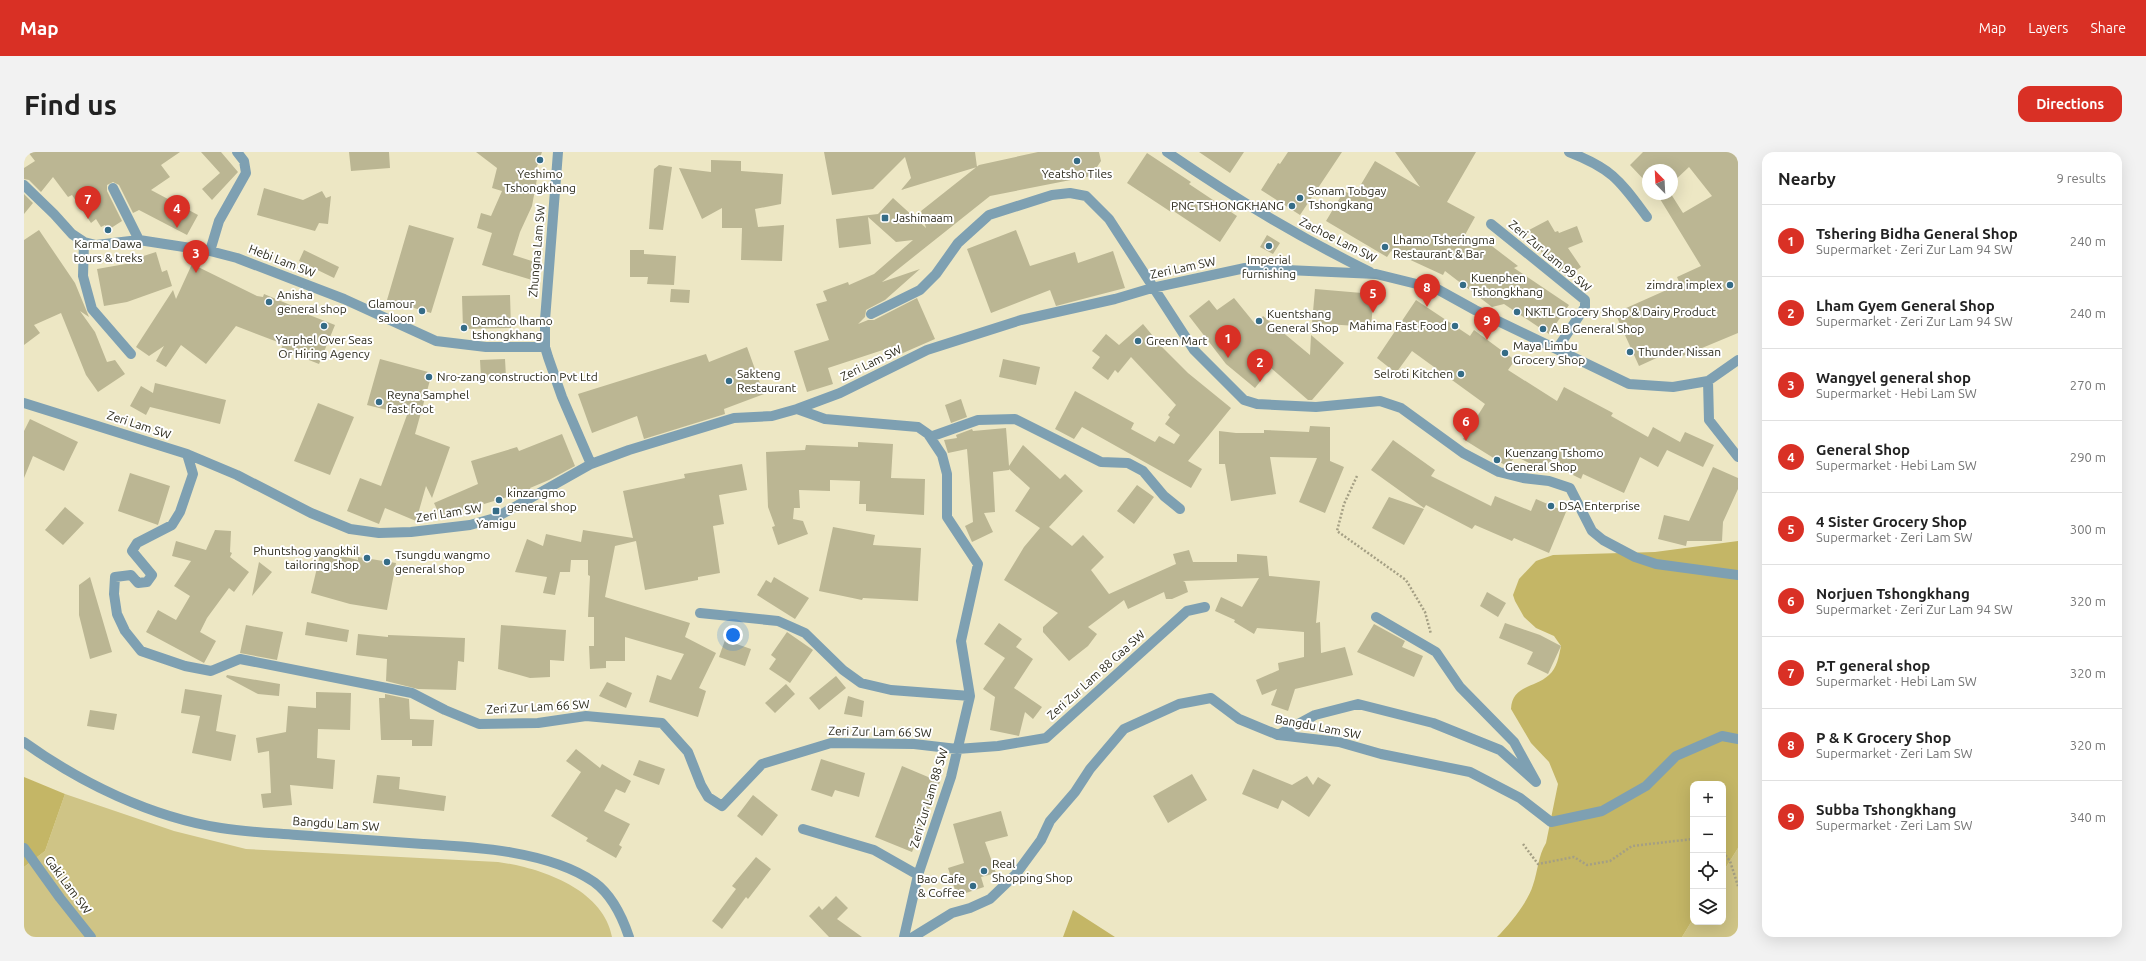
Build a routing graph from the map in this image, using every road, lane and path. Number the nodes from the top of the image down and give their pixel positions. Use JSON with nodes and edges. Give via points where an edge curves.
{"nodes":[{"id":1,"x":237,"y":152,"type":"edge"},
{"id":2,"x":558,"y":152,"type":"edge"},
{"id":3,"x":1167,"y":152,"type":"edge"},
{"id":4,"x":1569,"y":152,"type":"edge"},
{"id":5,"x":24,"y":185,"type":"edge"},
{"id":6,"x":113,"y":188,"type":"dead end"},
{"id":7,"x":1648,"y":217,"type":"dead end"},
{"id":8,"x":1492,"y":224,"type":"dead end"},
{"id":9,"x":139,"y":240,"type":"junction"},
{"id":10,"x":84,"y":242,"type":"junction"},
{"id":11,"x":210,"y":251,"type":"junction"},
{"id":12,"x":1376,"y":274,"type":"junction"},
{"id":13,"x":1152,"y":288,"type":"junction"},
{"id":14,"x":871,"y":314,"type":"dead end"},
{"id":15,"x":545,"y":347,"type":"junction"},
{"id":16,"x":1557,"y":349,"type":"junction"},
{"id":17,"x":131,"y":354,"type":"dead end"},
{"id":18,"x":1738,"y":360,"type":"edge"},
{"id":19,"x":1708,"y":381,"type":"junction"},
{"id":20,"x":24,"y":402,"type":"edge"},
{"id":21,"x":797,"y":409,"type":"junction"},
{"id":22,"x":930,"y":437,"type":"junction"},
{"id":23,"x":187,"y":454,"type":"junction"},
{"id":24,"x":1738,"y":457,"type":"edge"},
{"id":25,"x":591,"y":464,"type":"junction"},
{"id":26,"x":1357,"y":476,"type":"dead end"},
{"id":27,"x":1180,"y":509,"type":"dead end"},
{"id":28,"x":1738,"y":575,"type":"edge"},
{"id":29,"x":1205,"y":607,"type":"dead end"},
{"id":30,"x":700,"y":613,"type":"dead end"},
{"id":31,"x":1376,"y":617,"type":"dead end"},
{"id":32,"x":1436,"y":652,"type":"junction"},
{"id":33,"x":970,"y":696,"type":"junction"},
{"id":34,"x":1278,"y":736,"type":"junction"},
{"id":35,"x":1738,"y":739,"type":"edge"},
{"id":36,"x":24,"y":742,"type":"edge"},
{"id":37,"x":998,"y":746,"type":"joint"},
{"id":38,"x":957,"y":749,"type":"junction"},
{"id":39,"x":803,"y":829,"type":"dead end"},
{"id":40,"x":1690,"y":839,"type":"edge"},
{"id":41,"x":1522,"y":844,"type":"dead end"},
{"id":42,"x":24,"y":848,"type":"edge"},
{"id":43,"x":1724,"y":853,"type":"edge"},
{"id":44,"x":918,"y":875,"type":"junction"},
{"id":45,"x":1738,"y":886,"type":"edge"},
{"id":46,"x":91,"y":937,"type":"edge"},
{"id":47,"x":629,"y":937,"type":"edge"},
{"id":48,"x":904,"y":937,"type":"edge"},
{"id":49,"x":913,"y":937,"type":"edge"}],
"edges":[{"from":1,"to":11,"type":"street","via":[[244,161],[246,173],[219,221]]},
{"from":2,"to":15,"type":"street","name":"Zhungna Lam SW"},
{"from":3,"to":12,"type":"street","name":"Zachoe Lam SW","via":[[1207,180],[1315,245]]},
{"from":4,"to":7,"type":"street","via":[[1595,162],[1610,172]]},
{"from":5,"to":10,"type":"street","via":[[72,234]]},
{"from":6,"to":9,"type":"street"},
{"from":8,"to":16,"type":"street","name":"Zeri Zur Lam 99 SW","via":[[1585,300],[1585,307]]},
{"from":9,"to":10,"type":"street","name":"Hebi Lam SW","via":[[96,245]]},
{"from":9,"to":11,"type":"street","name":"Hebi Lam SW"},
{"from":10,"to":17,"type":"street","via":[[83,276],[92,309]]},
{"from":11,"to":15,"type":"street","name":"Hebi Lam SW","via":[[237,258],[344,299],[436,341],[486,347]]},
{"from":12,"to":13,"type":"street","name":"Zeri Lam SW","via":[[1245,268]]},
{"from":12,"to":16,"type":"street","name":"Zeri Lam SW","via":[[1437,289],[1474,310]]},
{"from":13,"to":14,"type":"street","via":[[1109,219],[1086,196],[1070,193],[1052,195],[989,215],[958,243],[936,274],[920,290]]},
{"from":13,"to":21,"type":"street","name":"Zeri Lam SW","via":[[1116,299],[1021,320],[927,350],[840,393]]},
{"from":13,"to":28,"type":"street","via":[[1194,350],[1244,400],[1257,404],[1316,407],[1380,401],[1387,403],[1401,408],[1463,453],[1500,472],[1549,481],[1570,488],[1592,531],[1603,540],[1635,557],[1656,564]]},
{"from":15,"to":25,"type":"street","name":"Zhungna Lam SW","via":[[562,397]]},
{"from":16,"to":19,"type":"street","name":"Zeri Lam SW","via":[[1629,384],[1673,387]]},
{"from":18,"to":19,"type":"street","name":"Zeri Lam SW"},
{"from":19,"to":24,"type":"street","via":[[1709,420]]},
{"from":20,"to":23,"type":"street","name":"Zeri Lam SW"},
{"from":21,"to":22,"type":"street","name":"Zeri Zur Lam 88 SW","via":[[825,419],[918,427]]},
{"from":21,"to":25,"type":"street","name":"Zeri Lam SW","via":[[772,416],[734,418]]},
{"from":22,"to":27,"type":"street","via":[[978,420],[1015,419],[1101,462],[1128,463],[1143,471],[1164,496]]},
{"from":22,"to":33,"type":"street","name":"Zeri Zur Lam 88 SW","via":[[942,454],[947,474],[947,517],[978,564],[961,641]]},
{"from":23,"to":25,"type":"street","name":"Zeri Lam SW","via":[[237,475],[311,513],[350,529],[379,533],[470,526],[495,518]]},
{"from":23,"to":38,"type":"street","name":"Zeri Zur Lam 66 SW","via":[[193,474],[180,512],[172,525],[137,542],[132,551],[152,575],[147,582],[138,583],[131,576],[115,577],[117,614],[125,631],[141,651],[185,666],[211,671],[240,659],[412,693],[479,724],[538,723],[586,716],[662,723],[688,752],[708,797],[722,806],[762,764],[831,743],[914,744]]},
{"from":26,"to":32,"type":"path","via":[[1344,504],[1338,530],[1406,580],[1425,612]]},
{"from":29,"to":37,"type":"street","name":"Zeri Zur Lam 88 Gaa SW","via":[[1187,611],[1046,738]]},
{"from":30,"to":33,"type":"street","via":[[778,620],[805,633],[843,670],[862,683],[891,690]]},
{"from":31,"to":32,"type":"street"},
{"from":32,"to":34,"type":"street","via":[[1460,688],[1514,742],[1536,782],[1500,750],[1434,723],[1358,704],[1315,715]]},
{"from":33,"to":38,"type":"street","name":"Zeri Zur Lam 88 SW"},
{"from":34,"to":35,"type":"street","name":"Bangdu Lam SW","via":[[1339,742],[1381,754],[1470,772],[1520,798],[1551,822],[1602,811],[1646,786],[1676,756],[1722,736]]},
{"from":34,"to":49,"type":"street","name":"Bangdu Lam SW","via":[[1239,719],[1210,698],[1179,704],[1124,729],[1050,821],[1041,840],[1016,874],[990,899],[952,913]]},
{"from":36,"to":47,"type":"street","name":"Bangdu Lam SW","via":[[104,790],[159,812],[198,823],[273,833],[467,847],[521,855],[563,867],[594,882],[606,892],[622,918]]},
{"from":37,"to":38,"type":"street","name":"Zeri Zur Lam 66 SW"},
{"from":38,"to":44,"type":"street","name":"Zeri Zur Lam 88 SW","via":[[951,777]]},
{"from":39,"to":44,"type":"street","via":[[874,850]]},
{"from":40,"to":41,"type":"path","via":[[1632,846],[1610,862],[1587,865],[1574,857],[1538,864]]},
{"from":42,"to":46,"type":"street","name":"Gaki Lam SW"},
{"from":43,"to":45,"type":"path","via":[[1730,861]]},
{"from":44,"to":48,"type":"street","name":"Zeri Zur Lam 88 SW"}]}
